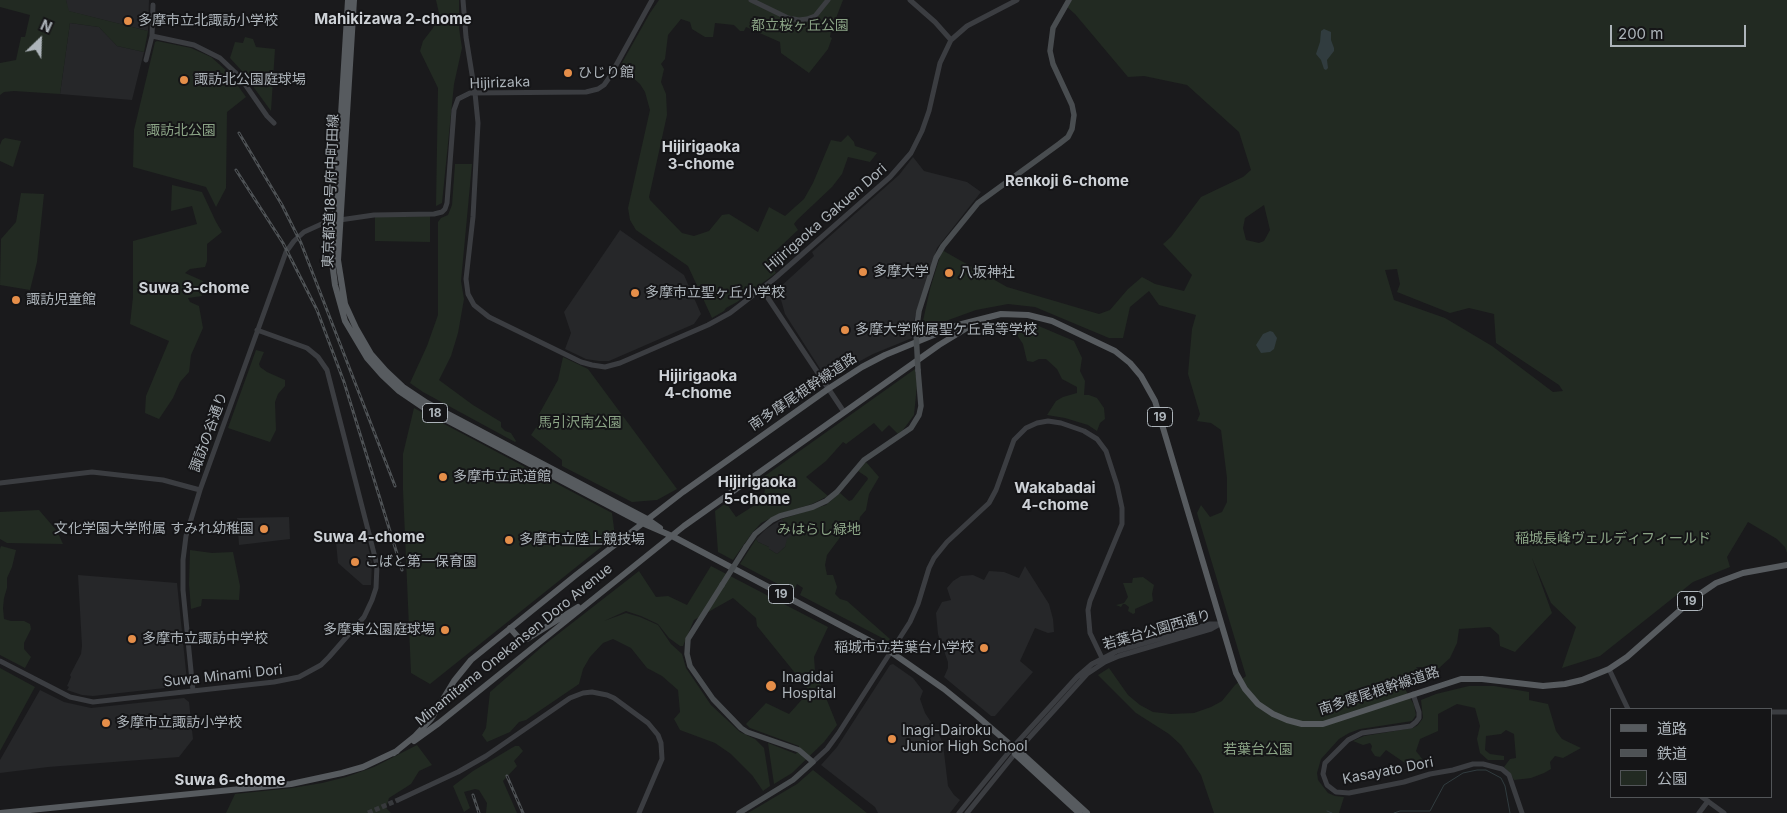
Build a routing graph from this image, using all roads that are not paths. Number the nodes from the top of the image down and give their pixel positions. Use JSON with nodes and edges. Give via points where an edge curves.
{"nodes":[{"id":1,"x":348,"y":0,"type":"edge"},
{"id":2,"x":354,"y":0,"type":"edge"},
{"id":3,"x":462,"y":0,"type":"edge"},
{"id":4,"x":652,"y":0,"type":"edge"},
{"id":5,"x":751,"y":0,"type":"edge"},
{"id":6,"x":828,"y":0,"type":"edge"},
{"id":7,"x":910,"y":0,"type":"edge"},
{"id":8,"x":1017,"y":0,"type":"edge"},
{"id":9,"x":1069,"y":0,"type":"edge"},
{"id":10,"x":153,"y":5,"type":"dead end"},
{"id":11,"x":152,"y":36,"type":"junction"},
{"id":12,"x":951,"y":40,"type":"junction"},
{"id":13,"x":146,"y":60,"type":"dead end"},
{"id":14,"x":476,"y":93,"type":"junction"},
{"id":15,"x":274,"y":123,"type":"dead end"},
{"id":16,"x":337,"y":219,"type":"junction"},
{"id":17,"x":762,"y":289,"type":"junction"},
{"id":18,"x":990,"y":316,"type":"junction"},
{"id":19,"x":257,"y":330,"type":"junction"},
{"id":20,"x":828,"y":389,"type":"junction"},
{"id":21,"x":844,"y":412,"type":"junction"},
{"id":22,"x":0,"y":483,"type":"edge"},
{"id":23,"x":200,"y":490,"type":"junction"},
{"id":24,"x":644,"y":521,"type":"junction"},
{"id":25,"x":672,"y":536,"type":"junction"},
{"id":26,"x":1787,"y":566,"type":"edge"},
{"id":27,"x":596,"y":596,"type":"junction"},
{"id":28,"x":1221,"y":624,"type":"junction"},
{"id":29,"x":510,"y":628,"type":"junction"},
{"id":30,"x":891,"y":652,"type":"junction"},
{"id":31,"x":1102,"y":658,"type":"junction"},
{"id":32,"x":0,"y":661,"type":"edge"},
{"id":33,"x":1609,"y":668,"type":"junction"},
{"id":34,"x":193,"y":691,"type":"junction"},
{"id":35,"x":1413,"y":694,"type":"junction"},
{"id":36,"x":1628,"y":708,"type":"edge"},
{"id":37,"x":1772,"y":712,"type":"edge"},
{"id":38,"x":1787,"y":712,"type":"edge"},
{"id":39,"x":1015,"y":750,"type":"junction"},
{"id":40,"x":394,"y":752,"type":"junction"},
{"id":41,"x":814,"y":762,"type":"junction"},
{"id":42,"x":1704,"y":798,"type":"edge"},
{"id":43,"x":398,"y":800,"type":"tunnel mouth"},
{"id":44,"x":1708,"y":801,"type":"junction"},
{"id":45,"x":0,"y":812,"type":"edge"},
{"id":46,"x":639,"y":813,"type":"edge"},
{"id":47,"x":739,"y":813,"type":"edge"},
{"id":48,"x":959,"y":813,"type":"edge"},
{"id":49,"x":967,"y":813,"type":"edge"},
{"id":50,"x":1079,"y":813,"type":"edge"},
{"id":51,"x":1087,"y":813,"type":"edge"},
{"id":52,"x":1522,"y":813,"type":"edge"},
{"id":53,"x":1699,"y":813,"type":"edge"},
{"id":54,"x":1724,"y":813,"type":"edge"}],
"edges":[{"from":1,"to":16,"type":"main road","name":"東京都道18号府中町田線","number":"18"},
{"from":2,"to":16,"type":"main road","name":"東京都道18号府中町田線","number":"18"},
{"from":3,"to":14,"type":"street","name":"Hijirigaoka Gakuen Dori"},
{"from":4,"to":14,"type":"street","name":"Hijirizaka","via":[[609,78],[598,89],[586,92]]},
{"from":5,"to":6,"type":"street","via":[[799,20],[815,16]]},
{"from":7,"to":12,"type":"street"},
{"from":8,"to":12,"type":"street","name":"Hijirigaoka Gakuen Dori","via":[[967,26]]},
{"from":9,"to":41,"type":"main road","bridge":true,"via":[[1053,28],[1050,52],[1072,105],[1072,129],[1059,144],[978,203],[936,258],[916,332],[922,406],[919,415],[911,428],[864,460],[826,501],[780,516],[755,534],[688,639],[690,666],[713,700],[741,728],[799,750]]},
{"from":10,"to":11,"type":"street"},
{"from":11,"to":13,"type":"street"},
{"from":11,"to":15,"type":"street","via":[[194,45],[220,58],[240,78]]},
{"from":12,"to":17,"type":"street","name":"Hijirigaoka Gakuen Dori","via":[[939,66],[925,124],[903,163]]},
{"from":14,"to":16,"type":"street","name":"Hijirizaka","via":[[460,97],[455,104],[444,210],[434,214]]},
{"from":14,"to":17,"type":"street","name":"Hijirigaoka Gakuen Dori","via":[[478,134],[466,284],[471,301],[481,312],[581,362],[605,367],[708,325]]},
{"from":16,"to":19,"type":"street","name":"諏訪の谷通り","via":[[322,222],[290,245]]},
{"from":16,"to":24,"type":"main road","name":"東京都道18号府中町田線","number":"18","via":[[332,262],[340,306],[350,331],[382,375],[424,408]]},
{"from":17,"to":20,"type":"street"},
{"from":18,"to":20,"type":"main road","name":"南多摩尾根幹線道路","number":"19","via":[[958,325],[885,355]]},
{"from":18,"to":21,"type":"main road","name":"南多摩尾根幹線道路","number":"19","via":[[960,331]]},
{"from":18,"to":28,"type":"main road","name":"南多摩尾根幹線道路","number":"19","via":[[1022,314],[1052,321],[1116,351],[1141,376],[1155,401]]},
{"from":19,"to":23,"type":"street","name":"諏訪の谷通り"},
{"from":19,"to":34,"type":"street","name":"Suwa Minami Dori","via":[[306,348],[327,370],[375,557],[376,588],[360,622],[311,672],[283,681]]},
{"from":20,"to":21,"type":"street"},
{"from":20,"to":24,"type":"main road","name":"南多摩尾根幹線道路","number":"19"},
{"from":21,"to":25,"type":"main road","name":"南多摩尾根幹線道路","number":"19"},
{"from":22,"to":23,"type":"street","via":[[92,472],[164,480]]},
{"from":23,"to":34,"type":"street","name":"諏訪の谷通り","via":[[186,536],[182,572]]},
{"from":24,"to":25,"type":"main road","number":"19"},
{"from":24,"to":29,"type":"main road","name":"Minamitama Onekansen Doro Avenue"},
{"from":25,"to":27,"type":"main road","name":"Minamitama Onekansen Doro Avenue"},
{"from":25,"to":30,"type":"main road","number":"19"},
{"from":26,"to":33,"type":"main road","name":"南多摩尾根幹線道路","number":"19","via":[[1737,574],[1706,589],[1627,657]]},
{"from":27,"to":29,"type":"main road","via":[[527,639],[521,639]]},
{"from":27,"to":40,"type":"main road","name":"Minamitama Onekansen Doro Avenue","via":[[439,723]]},
{"from":28,"to":31,"type":"street","name":"若葉台公園西通り","via":[[1210,624]]},
{"from":28,"to":35,"type":"main road","name":"南多摩尾根幹線道路","number":"19","via":[[1240,680],[1258,704],[1280,718],[1302,724],[1323,724]]},
{"from":28,"to":39,"type":"street","name":"若葉台公園西通り","via":[[1105,662],[1080,682]]},
{"from":29,"to":40,"type":"main road","name":"Minamitama Onekansen Doro Avenue","via":[[466,664],[431,719]]},
{"from":30,"to":31,"type":"street","via":[[914,613],[934,558],[992,498],[1017,436],[1032,424],[1048,421],[1072,426],[1097,438],[1109,459],[1121,502],[1123,519],[1120,529],[1088,610],[1090,633]]},
{"from":30,"to":39,"type":"main road","number":"19","via":[[962,702]]},
{"from":30,"to":41,"type":"street","via":[[838,734]]},
{"from":31,"to":39,"type":"street","name":"若葉台公園西通り","via":[[1077,677]]},
{"from":32,"to":34,"type":"street","name":"Suwa Minami Dori","via":[[82,701]]},
{"from":33,"to":35,"type":"main road","name":"南多摩尾根幹線道路","number":"19","via":[[1565,684],[1543,686],[1472,678]]},
{"from":33,"to":36,"type":"street"},
{"from":35,"to":52,"type":"street","name":"Kasayato Dori","via":[[1419,712],[1416,722],[1411,726],[1362,734],[1346,741],[1325,763],[1323,774],[1327,785],[1336,792],[1349,793],[1483,764],[1509,774]]},
{"from":37,"to":38,"type":"street"},
{"from":39,"to":48,"type":"street"},
{"from":39,"to":49,"type":"street"},
{"from":39,"to":50,"type":"main road","number":"19"},
{"from":39,"to":51,"type":"main road","number":"19"},
{"from":40,"to":45,"type":"main road","name":"Minamitama Onekansen Doro Avenue","via":[[363,767],[291,784]]},
{"from":41,"to":47,"type":"main road","via":[[793,780]]},
{"from":42,"to":44,"type":"street"},
{"from":43,"to":46,"type":"street","via":[[486,756],[570,698],[592,692],[614,698],[648,723],[658,735],[662,759]]},
{"from":44,"to":53,"type":"street"},
{"from":44,"to":54,"type":"street"}]}
